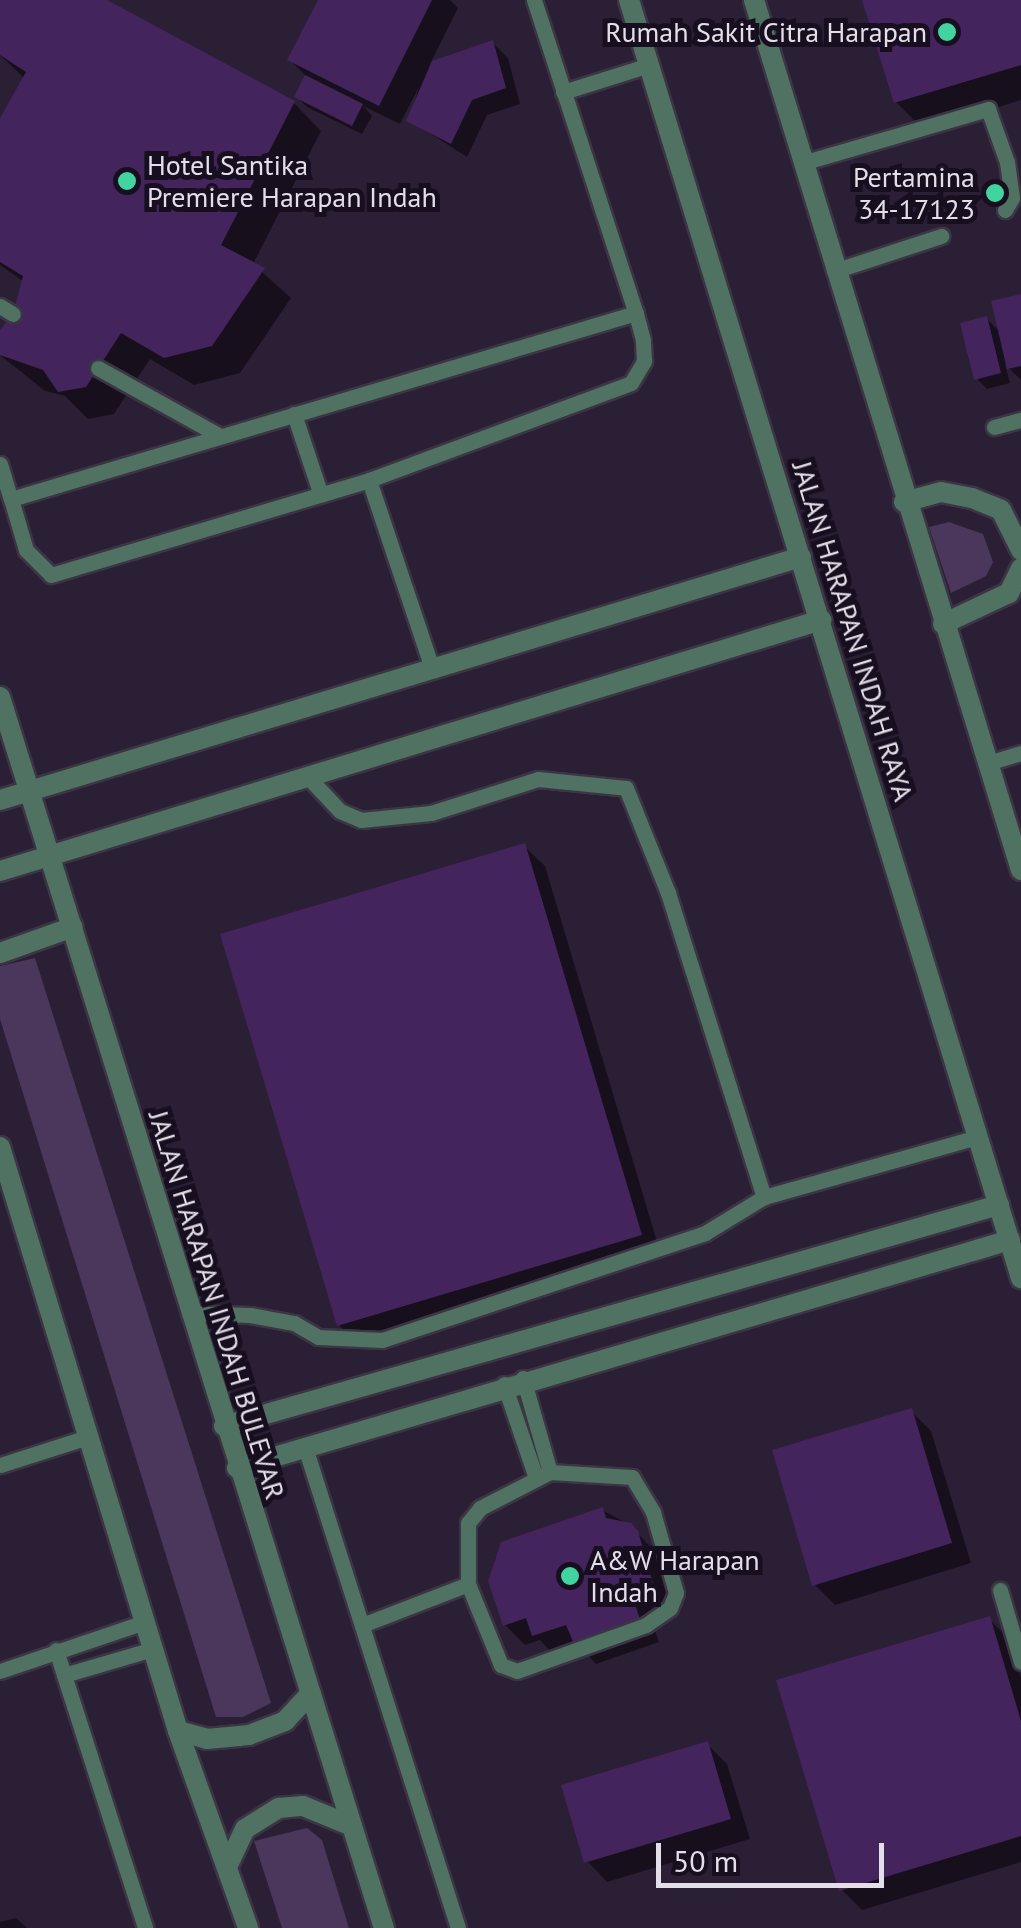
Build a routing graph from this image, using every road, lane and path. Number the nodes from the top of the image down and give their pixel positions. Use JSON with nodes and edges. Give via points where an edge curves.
{"nodes":[{"id":1,"x":534,"y":0,"type":"edge"},
{"id":2,"x":630,"y":0,"type":"edge"},
{"id":3,"x":754,"y":0,"type":"edge"},
{"id":4,"x":650,"y":65,"type":"junction"},
{"id":5,"x":563,"y":92,"type":"junction"},
{"id":6,"x":802,"y":163,"type":"junction"},
{"id":7,"x":1004,"y":210,"type":"dead end"},
{"id":8,"x":941,"y":236,"type":"dead end"},
{"id":9,"x":834,"y":272,"type":"junction"},
{"id":10,"x":636,"y":313,"type":"junction"},
{"id":11,"x":98,"y":368,"type":"dead end"},
{"id":12,"x":294,"y":414,"type":"junction"},
{"id":13,"x":1021,"y":420,"type":"edge"},
{"id":14,"x":994,"y":427,"type":"dead end"},
{"id":15,"x":220,"y":436,"type":"junction"},
{"id":16,"x":0,"y":464,"type":"edge"},
{"id":17,"x":370,"y":480,"type":"junction"},
{"id":18,"x":320,"y":495,"type":"junction"},
{"id":19,"x":10,"y":498,"type":"junction"},
{"id":20,"x":904,"y":502,"type":"junction"},
{"id":21,"x":1011,"y":507,"type":"edge"},
{"id":22,"x":1021,"y":550,"type":"edge"},
{"id":23,"x":801,"y":557,"type":"junction"},
{"id":24,"x":1021,"y":568,"type":"edge"},
{"id":25,"x":821,"y":620,"type":"junction"},
{"id":26,"x":943,"y":624,"type":"junction"},
{"id":27,"x":433,"y":671,"type":"junction"},
{"id":28,"x":0,"y":696,"type":"edge"},
{"id":29,"x":4,"y":724,"type":"edge"},
{"id":30,"x":1021,"y":753,"type":"edge"},
{"id":31,"x":988,"y":764,"type":"junction"},
{"id":32,"x":308,"y":778,"type":"junction"},
{"id":33,"x":30,"y":790,"type":"junction"},
{"id":34,"x":0,"y":800,"type":"edge"},
{"id":35,"x":51,"y":854,"type":"junction"},
{"id":36,"x":1021,"y":870,"type":"edge"},
{"id":37,"x":0,"y":871,"type":"edge"},
{"id":38,"x":73,"y":927,"type":"junction"},
{"id":39,"x":0,"y":953,"type":"edge"},
{"id":40,"x":978,"y":1137,"type":"junction"},
{"id":41,"x":0,"y":1147,"type":"edge"},
{"id":42,"x":764,"y":1197,"type":"junction"},
{"id":43,"x":998,"y":1205,"type":"junction"},
{"id":44,"x":1010,"y":1240,"type":"junction"},
{"id":45,"x":1021,"y":1278,"type":"edge"},
{"id":46,"x":190,"y":1313,"type":"junction"},
{"id":47,"x":514,"y":1381,"type":"junction"},
{"id":48,"x":224,"y":1426,"type":"junction"},
{"id":49,"x":88,"y":1437,"type":"junction"},
{"id":50,"x":305,"y":1447,"type":"junction"},
{"id":51,"x":2,"y":1460,"type":"edge"},
{"id":52,"x":237,"y":1468,"type":"junction"},
{"id":53,"x":543,"y":1474,"type":"junction"},
{"id":54,"x":468,"y":1584,"type":"junction"},
{"id":55,"x":1000,"y":1590,"type":"dead end"},
{"id":56,"x":145,"y":1622,"type":"junction"},
{"id":57,"x":362,"y":1624,"type":"junction"},
{"id":58,"x":153,"y":1649,"type":"junction"},
{"id":59,"x":56,"y":1650,"type":"junction"},
{"id":60,"x":1021,"y":1662,"type":"edge"},
{"id":61,"x":0,"y":1671,"type":"edge"},
{"id":62,"x":64,"y":1675,"type":"junction"},
{"id":63,"x":312,"y":1693,"type":"junction"},
{"id":64,"x":178,"y":1731,"type":"junction"},
{"id":65,"x":352,"y":1826,"type":"junction"},
{"id":66,"x":227,"y":1867,"type":"junction"},
{"id":67,"x":145,"y":1928,"type":"edge"},
{"id":68,"x":248,"y":1928,"type":"edge"},
{"id":69,"x":384,"y":1928,"type":"edge"},
{"id":70,"x":458,"y":1928,"type":"edge"}],
"edges":[{"from":1,"to":5,"type":"lane"},
{"from":2,"to":4,"type":"street","name":"JALAN HARAPAN INDAH RAYA"},
{"from":3,"to":6,"type":"street"},
{"from":4,"to":5,"type":"lane"},
{"from":4,"to":23,"type":"street","name":"JALAN HARAPAN INDAH RAYA"},
{"from":5,"to":10,"type":"lane"},
{"from":6,"to":7,"type":"lane","via":[[988,109],[1008,162],[1012,198]]},
{"from":6,"to":9,"type":"street"},
{"from":8,"to":9,"type":"lane"},
{"from":9,"to":20,"type":"street"},
{"from":10,"to":12,"type":"lane"},
{"from":10,"to":17,"type":"lane","via":[[644,361],[631,383]]},
{"from":11,"to":15,"type":"lane"},
{"from":12,"to":15,"type":"lane"},
{"from":12,"to":18,"type":"lane"},
{"from":13,"to":14,"type":"lane"},
{"from":15,"to":19,"type":"lane"},
{"from":16,"to":19,"type":"lane"},
{"from":17,"to":18,"type":"lane"},
{"from":17,"to":27,"type":"lane"},
{"from":18,"to":19,"type":"lane","via":[[51,575],[26,550]]},
{"from":20,"to":21,"type":"street","via":[[941,492]]},
{"from":20,"to":26,"type":"street"},
{"from":21,"to":22,"type":"street"},
{"from":23,"to":25,"type":"street","name":"JALAN HARAPAN INDAH RAYA"},
{"from":23,"to":27,"type":"street"},
{"from":24,"to":26,"type":"street","via":[[1010,593]]},
{"from":25,"to":32,"type":"street"},
{"from":25,"to":40,"type":"street","name":"JALAN HARAPAN INDAH RAYA"},
{"from":26,"to":31,"type":"street"},
{"from":27,"to":33,"type":"street"},
{"from":28,"to":29,"type":"street","name":"JALAN HARAPAN INDAH BULEVAR"},
{"from":29,"to":33,"type":"street","name":"JALAN HARAPAN INDAH BULEVAR"},
{"from":30,"to":31,"type":"lane"},
{"from":31,"to":36,"type":"street"},
{"from":32,"to":35,"type":"street"},
{"from":32,"to":42,"type":"lane","via":[[340,812],[361,820],[431,813],[538,779],[626,788],[668,893]]},
{"from":33,"to":34,"type":"street"},
{"from":33,"to":35,"type":"street","name":"JALAN HARAPAN INDAH BULEVAR"},
{"from":35,"to":37,"type":"street"},
{"from":35,"to":38,"type":"street","name":"JALAN HARAPAN INDAH BULEVAR"},
{"from":38,"to":39,"type":"street"},
{"from":38,"to":46,"type":"street","name":"JALAN HARAPAN INDAH BULEVAR"},
{"from":40,"to":42,"type":"lane"},
{"from":40,"to":43,"type":"street","name":"JALAN HARAPAN INDAH RAYA"},
{"from":41,"to":49,"type":"street"},
{"from":42,"to":46,"type":"lane","via":[[705,1233],[382,1340],[318,1337],[250,1315]]},
{"from":43,"to":44,"type":"street","name":"JALAN HARAPAN INDAH RAYA"},
{"from":43,"to":48,"type":"street"},
{"from":44,"to":45,"type":"street","name":"JALAN HARAPAN INDAH RAYA"},
{"from":44,"to":47,"type":"street"},
{"from":46,"to":48,"type":"street","name":"JALAN HARAPAN INDAH BULEVAR"},
{"from":47,"to":50,"type":"street"},
{"from":47,"to":53,"type":"lane"},
{"from":48,"to":52,"type":"street","name":"JALAN HARAPAN INDAH BULEVAR"},
{"from":49,"to":51,"type":"lane"},
{"from":49,"to":56,"type":"street"},
{"from":50,"to":52,"type":"street"},
{"from":50,"to":57,"type":"lane"},
{"from":52,"to":63,"type":"street","name":"JALAN HARAPAN INDAH BULEVAR"},
{"from":53,"to":54,"type":"lane","via":[[480,1508],[468,1522]]},
{"from":53,"to":54,"type":"lane","via":[[632,1477],[643,1488],[676,1593],[670,1608],[607,1644],[517,1671],[502,1665]]},
{"from":54,"to":57,"type":"lane"},
{"from":55,"to":60,"type":"lane"},
{"from":56,"to":58,"type":"street"},
{"from":56,"to":59,"type":"lane"},
{"from":57,"to":70,"type":"lane"},
{"from":58,"to":62,"type":"lane"},
{"from":58,"to":64,"type":"street"},
{"from":59,"to":61,"type":"lane"},
{"from":59,"to":62,"type":"lane"},
{"from":62,"to":67,"type":"lane"},
{"from":63,"to":64,"type":"street","via":[[285,1721],[250,1735],[207,1739]]},
{"from":63,"to":65,"type":"street","name":"JALAN HARAPAN INDAH BULEVAR"},
{"from":64,"to":66,"type":"street"},
{"from":65,"to":66,"type":"street","via":[[302,1806],[279,1808],[245,1829]]},
{"from":65,"to":69,"type":"street","name":"JALAN HARAPAN INDAH BULEVAR"},
{"from":66,"to":68,"type":"street"}]}
